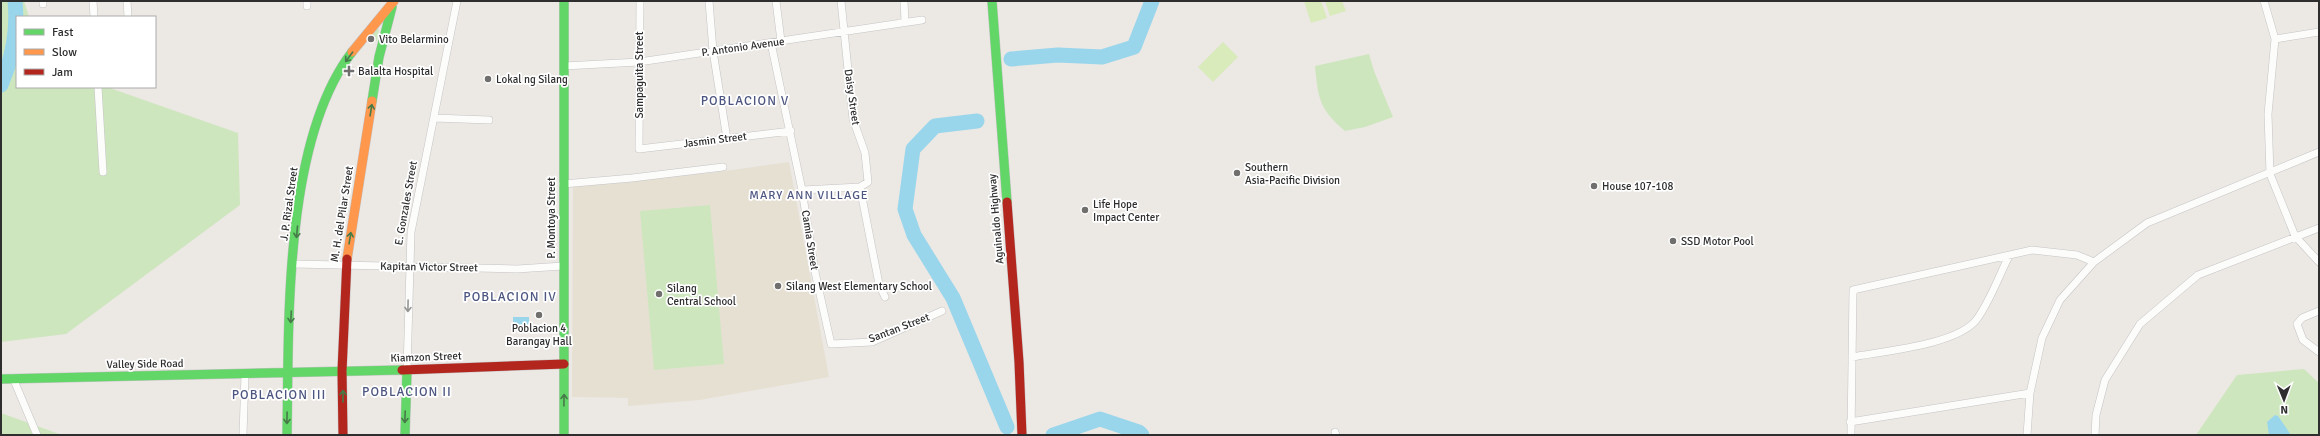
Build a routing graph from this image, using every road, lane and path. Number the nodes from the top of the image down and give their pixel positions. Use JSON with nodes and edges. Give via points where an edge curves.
{"nodes":[{"id":1,"x":93,"y":1,"type":"edge"},
{"id":2,"x":127,"y":1,"type":"edge"},
{"id":3,"x":386,"y":1,"type":"edge"},
{"id":4,"x":394,"y":1,"type":"edge"},
{"id":5,"x":457,"y":1,"type":"edge"},
{"id":6,"x":564,"y":1,"type":"edge"},
{"id":7,"x":640,"y":1,"type":"edge"},
{"id":8,"x":709,"y":1,"type":"edge"},
{"id":9,"x":776,"y":1,"type":"edge"},
{"id":10,"x":841,"y":1,"type":"edge"},
{"id":11,"x":904,"y":1,"type":"edge"},
{"id":12,"x":992,"y":1,"type":"edge"},
{"id":13,"x":2264,"y":1,"type":"edge"},
{"id":14,"x":94,"y":16,"type":"edge"},
{"id":15,"x":128,"y":16,"type":"edge"},
{"id":16,"x":922,"y":20,"type":"dead end"},
{"id":17,"x":905,"y":22,"type":"junction"},
{"id":18,"x":373,"y":26,"type":"junction"},
{"id":19,"x":845,"y":32,"type":"junction"},
{"id":20,"x":2319,"y":32,"type":"edge"},
{"id":21,"x":2275,"y":39,"type":"junction"},
{"id":22,"x":781,"y":41,"type":"junction"},
{"id":23,"x":771,"y":43,"type":"junction"},
{"id":24,"x":712,"y":51,"type":"junction"},
{"id":25,"x":639,"y":62,"type":"junction"},
{"id":26,"x":564,"y":66,"type":"junction"},
{"id":27,"x":98,"y":88,"type":"edge"},
{"id":28,"x":434,"y":118,"type":"junction"},
{"id":29,"x":489,"y":120,"type":"dead end"},
{"id":30,"x":791,"y":131,"type":"junction"},
{"id":31,"x":727,"y":139,"type":"junction"},
{"id":32,"x":640,"y":149,"type":"joint"},
{"id":33,"x":2319,"y":152,"type":"edge"},
{"id":34,"x":722,"y":167,"type":"dead end"},
{"id":35,"x":104,"y":172,"type":"dead end"},
{"id":36,"x":2270,"y":174,"type":"junction"},
{"id":37,"x":564,"y":184,"type":"junction"},
{"id":38,"x":860,"y":186,"type":"junction"},
{"id":39,"x":802,"y":190,"type":"junction"},
{"id":40,"x":2319,"y":228,"type":"edge"},
{"id":41,"x":2295,"y":236,"type":"junction"},
{"id":42,"x":2009,"y":256,"type":"junction"},
{"id":43,"x":2094,"y":262,"type":"junction"},
{"id":44,"x":2319,"y":262,"type":"edge"},
{"id":45,"x":294,"y":264,"type":"junction"},
{"id":46,"x":346,"y":265,"type":"junction"},
{"id":47,"x":563,"y":266,"type":"junction"},
{"id":48,"x":409,"y":267,"type":"junction"},
{"id":49,"x":885,"y":297,"type":"dead end"},
{"id":50,"x":942,"y":311,"type":"dead end"},
{"id":51,"x":2319,"y":311,"type":"edge"},
{"id":52,"x":831,"y":344,"type":"joint"},
{"id":53,"x":2319,"y":352,"type":"edge"},
{"id":54,"x":1852,"y":357,"type":"junction"},
{"id":55,"x":564,"y":364,"type":"junction"},
{"id":56,"x":407,"y":370,"type":"junction"},
{"id":57,"x":342,"y":372,"type":"junction"},
{"id":58,"x":288,"y":373,"type":"junction"},
{"id":59,"x":245,"y":374,"type":"junction"},
{"id":60,"x":1,"y":378,"type":"edge"},
{"id":61,"x":13,"y":378,"type":"junction"},
{"id":62,"x":2030,"y":393,"type":"junction"},
{"id":63,"x":1850,"y":422,"type":"junction"},
{"id":64,"x":37,"y":435,"type":"edge"},
{"id":65,"x":243,"y":435,"type":"edge"},
{"id":66,"x":287,"y":435,"type":"edge"},
{"id":67,"x":343,"y":435,"type":"edge"},
{"id":68,"x":405,"y":435,"type":"edge"},
{"id":69,"x":564,"y":435,"type":"edge"},
{"id":70,"x":1022,"y":435,"type":"edge"},
{"id":71,"x":1851,"y":435,"type":"edge"},
{"id":72,"x":2027,"y":435,"type":"edge"},
{"id":73,"x":2095,"y":435,"type":"edge"}],
"edges":[{"from":1,"to":14,"type":"street"},
{"from":2,"to":15,"type":"street"},
{"from":3,"to":18,"type":"main road"},
{"from":4,"to":18,"type":"main road","name":"J. P. Rizal Street"},
{"from":46,"to":4,"type":"main road","name":"M. H. del Pilar Street","one_way":true,"via":[[379,57]]},
{"from":5,"to":28,"type":"street","name":"E. Gonzales Street"},
{"from":6,"to":26,"type":"main road","name":"P. Montoya Street"},
{"from":7,"to":25,"type":"street","name":"Sampaguita Street"},
{"from":8,"to":24,"type":"street"},
{"from":9,"to":22,"type":"street"},
{"from":10,"to":19,"type":"street","name":"Daisy Street"},
{"from":11,"to":17,"type":"street"},
{"from":12,"to":70,"type":"main road","name":"Aguinaldo Highway","via":[[1019,362]]},
{"from":13,"to":21,"type":"street"},
{"from":16,"to":17,"type":"street","name":"P. Antonio Avenue"},
{"from":17,"to":19,"type":"street","name":"P. Antonio Avenue"},
{"from":18,"to":45,"type":"main road","name":"J. P. Rizal Street","one_way":true,"via":[[335,77],[324,100],[303,181]]},
{"from":19,"to":22,"type":"street","name":"P. Antonio Avenue"},
{"from":19,"to":38,"type":"street","name":"Daisy Street","via":[[853,119],[865,153],[868,172],[868,182]]},
{"from":20,"to":21,"type":"street"},
{"from":21,"to":36,"type":"street","via":[[2268,114]]},
{"from":22,"to":23,"type":"street","name":"P. Antonio Avenue"},
{"from":23,"to":24,"type":"street","name":"P. Antonio Avenue"},
{"from":23,"to":30,"type":"street","name":"Camia Street"},
{"from":24,"to":25,"type":"street","name":"P. Antonio Avenue"},
{"from":24,"to":31,"type":"street"},
{"from":25,"to":26,"type":"street","name":"P. Antonio Avenue"},
{"from":25,"to":32,"type":"street","name":"Sampaguita Street"},
{"from":26,"to":37,"type":"main road","name":"P. Montoya Street"},
{"from":27,"to":35,"type":"street"},
{"from":28,"to":29,"type":"street"},
{"from":28,"to":48,"type":"street","name":"E. Gonzales Street","via":[[411,232]]},
{"from":30,"to":31,"type":"street","name":"Jasmin Street"},
{"from":30,"to":39,"type":"street","name":"Camia Street"},
{"from":31,"to":32,"type":"street","name":"Jasmin Street"},
{"from":33,"to":36,"type":"street"},
{"from":34,"to":37,"type":"street"},
{"from":36,"to":41,"type":"street"},
{"from":36,"to":43,"type":"street","via":[[2147,223]]},
{"from":37,"to":47,"type":"main road","name":"P. Montoya Street"},
{"from":38,"to":39,"type":"street"},
{"from":38,"to":49,"type":"street","via":[[878,284]]},
{"from":39,"to":52,"type":"street","name":"Camia Street","via":[[815,272]]},
{"from":40,"to":41,"type":"street"},
{"from":41,"to":44,"type":"street"},
{"from":41,"to":73,"type":"street","via":[[2198,275],[2140,324],[2105,380],[2096,415]]},
{"from":42,"to":43,"type":"street","via":[[2032,250],[2077,255]]},
{"from":42,"to":54,"type":"street","via":[[1977,320],[1962,331],[1941,340]]},
{"from":42,"to":54,"type":"street","via":[[1853,290]]},
{"from":43,"to":62,"type":"street","via":[[2060,300],[2042,338]]},
{"from":45,"to":46,"type":"street","name":"Kapitan Victor Street"},
{"from":45,"to":58,"type":"main road","name":"J. P. Rizal Street","one_way":true},
{"from":46,"to":48,"type":"street","name":"Kapitan Victor Street"},
{"from":46,"to":57,"type":"main road","name":"M. H. del Pilar Street"},
{"from":47,"to":48,"type":"street","name":"Kapitan Victor Street","via":[[517,269]]},
{"from":47,"to":55,"type":"main road","name":"P. Montoya Street"},
{"from":48,"to":56,"type":"street","name":"E. Gonzales Street","one_way":true},
{"from":50,"to":52,"type":"street","name":"Santan Street","via":[[872,342]]},
{"from":51,"to":53,"type":"street","via":[[2302,318],[2297,324],[2303,340]]},
{"from":54,"to":63,"type":"street"},
{"from":55,"to":56,"type":"main road","name":"Kiamzon Street"},
{"from":69,"to":55,"type":"main road","name":"P. Montoya Street","one_way":true},
{"from":56,"to":57,"type":"main road","name":"Kiamzon Street"},
{"from":56,"to":68,"type":"main road","name":"E. Gonzales Street","one_way":true},
{"from":57,"to":58,"type":"main road","name":"Kiamzon Street"},
{"from":67,"to":57,"type":"main road","name":"M. H. del Pilar Street","one_way":true},
{"from":58,"to":59,"type":"main road","name":"Valley Side Road"},
{"from":58,"to":66,"type":"main road","name":"J. P. Rizal Street","one_way":true},
{"from":59,"to":61,"type":"main road","name":"Valley Side Road"},
{"from":59,"to":65,"type":"street"},
{"from":60,"to":61,"type":"main road","name":"Valley Side Road"},
{"from":61,"to":64,"type":"street"},
{"from":62,"to":63,"type":"street"},
{"from":62,"to":72,"type":"street"},
{"from":63,"to":71,"type":"street"}]}
